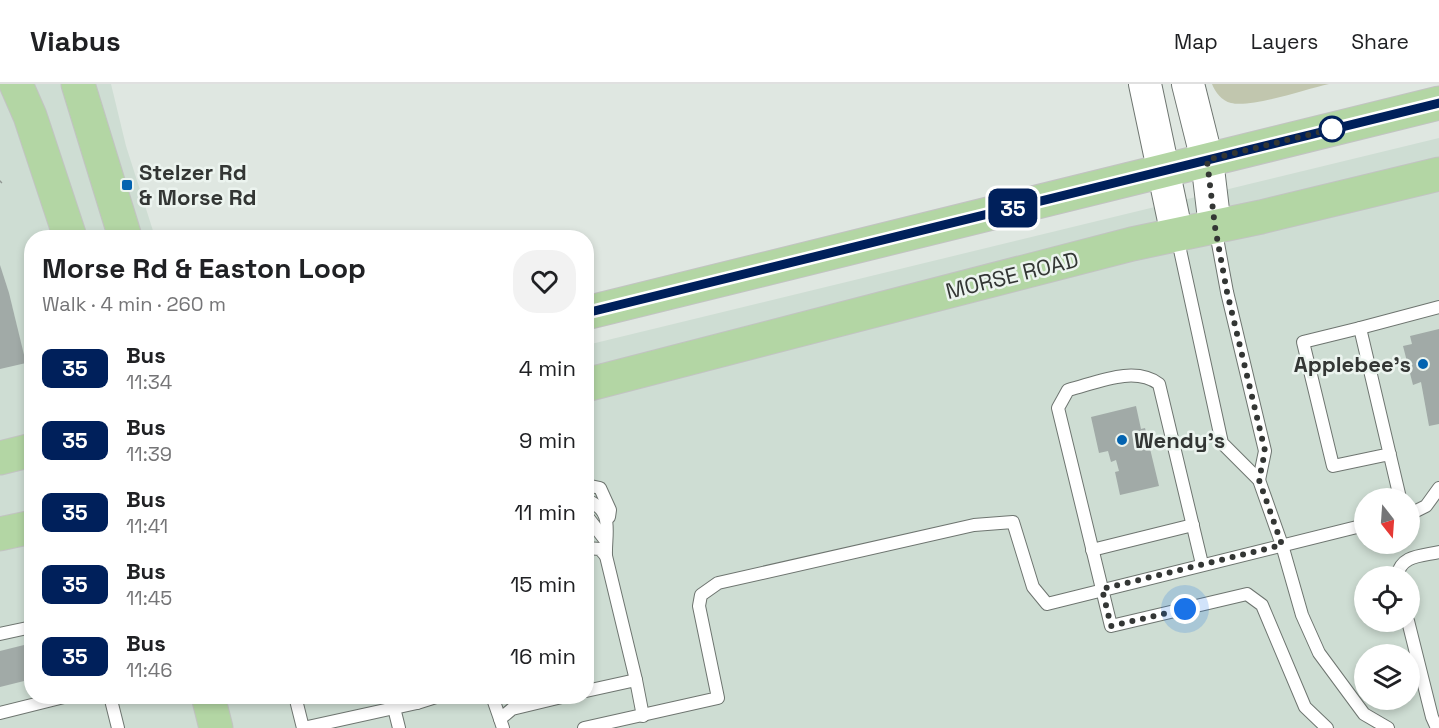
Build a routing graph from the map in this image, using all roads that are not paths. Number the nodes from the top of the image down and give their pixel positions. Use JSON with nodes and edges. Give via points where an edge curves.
{"nodes":[{"id":1,"x":16,"y":84,"type":"edge"},
{"id":2,"x":62,"y":84,"type":"edge"},
{"id":3,"x":78,"y":84,"type":"edge"},
{"id":4,"x":1145,"y":84,"type":"edge"},
{"id":5,"x":1188,"y":84,"type":"edge"},
{"id":6,"x":1439,"y":103,"type":"edge"},
{"id":7,"x":92,"y":131,"type":"junction"},
{"id":8,"x":1207,"y":160,"type":"junction"},
{"id":9,"x":1165,"y":171,"type":"junction"},
{"id":10,"x":1439,"y":174,"type":"edge"},
{"id":11,"x":1215,"y":227,"type":"junction"},
{"id":12,"x":67,"y":230,"type":"edge"},
{"id":13,"x":123,"y":230,"type":"edge"},
{"id":14,"x":1177,"y":235,"type":"junction"},
{"id":15,"x":1439,"y":308,"type":"edge"},
{"id":16,"x":594,"y":311,"type":"edge"},
{"id":17,"x":1360,"y":328,"type":"junction"},
{"id":18,"x":594,"y":383,"type":"edge"},
{"id":19,"x":24,"y":452,"type":"edge"},
{"id":20,"x":1390,"y":454,"type":"junction"},
{"id":21,"x":0,"y":458,"type":"edge"},
{"id":22,"x":1259,"y":480,"type":"junction"},
{"id":23,"x":594,"y":487,"type":"edge"},
{"id":24,"x":1398,"y":488,"type":"edge"},
{"id":25,"x":1437,"y":490,"type":"edge"},
{"id":26,"x":594,"y":504,"type":"edge"},
{"id":27,"x":1439,"y":507,"type":"edge"},
{"id":28,"x":1420,"y":509,"type":"edge"},
{"id":29,"x":608,"y":521,"type":"junction"},
{"id":30,"x":594,"y":525,"type":"edge"},
{"id":31,"x":1193,"y":525,"type":"junction"},
{"id":32,"x":1354,"y":528,"type":"edge"},
{"id":33,"x":24,"y":529,"type":"edge"},
{"id":34,"x":0,"y":534,"type":"edge"},
{"id":35,"x":606,"y":541,"type":"junction"},
{"id":36,"x":1282,"y":545,"type":"junction"},
{"id":37,"x":594,"y":549,"type":"edge"},
{"id":38,"x":1092,"y":550,"type":"junction"},
{"id":39,"x":1439,"y":552,"type":"edge"},
{"id":40,"x":606,"y":556,"type":"junction"},
{"id":41,"x":1203,"y":564,"type":"junction"},
{"id":42,"x":1399,"y":566,"type":"edge"},
{"id":43,"x":1102,"y":589,"type":"junction"},
{"id":44,"x":24,"y":629,"type":"edge"},
{"id":45,"x":1411,"y":632,"type":"edge"},
{"id":46,"x":0,"y":634,"type":"edge"},
{"id":47,"x":636,"y":680,"type":"junction"},
{"id":48,"x":594,"y":689,"type":"edge"},
{"id":49,"x":36,"y":704,"type":"edge"},
{"id":50,"x":112,"y":704,"type":"edge"},
{"id":51,"x":210,"y":704,"type":"edge"},
{"id":52,"x":297,"y":704,"type":"edge"},
{"id":53,"x":404,"y":704,"type":"edge"},
{"id":54,"x":495,"y":704,"type":"edge"},
{"id":55,"x":533,"y":704,"type":"edge"},
{"id":56,"x":394,"y":708,"type":"junction"},
{"id":57,"x":0,"y":713,"type":"edge"},
{"id":58,"x":643,"y":716,"type":"junction"},
{"id":59,"x":502,"y":724,"type":"edge"},
{"id":60,"x":118,"y":728,"type":"edge"},
{"id":61,"x":216,"y":728,"type":"edge"},
{"id":62,"x":399,"y":728,"type":"edge"},
{"id":63,"x":584,"y":728,"type":"edge"},
{"id":64,"x":1327,"y":728,"type":"edge"},
{"id":65,"x":1388,"y":728,"type":"edge"},
{"id":66,"x":1437,"y":728,"type":"edge"}],
"edges":[{"from":1,"to":12,"type":"main road"},
{"from":2,"to":7,"type":"main road"},
{"from":3,"to":7,"type":"main road"},
{"from":4,"to":9,"type":"street"},
{"from":5,"to":8,"type":"street"},
{"from":6,"to":8,"type":"main road"},
{"from":7,"to":13,"type":"main road"},
{"from":8,"to":9,"type":"main road"},
{"from":8,"to":11,"type":"street"},
{"from":9,"to":14,"type":"street"},
{"from":9,"to":16,"type":"main road"},
{"from":10,"to":11,"type":"main road","name":"MORSE ROAD"},
{"from":11,"to":14,"type":"main road","name":"MORSE ROAD"},
{"from":11,"to":22,"type":"lane","via":[[1265,451]]},
{"from":14,"to":18,"type":"main road","name":"MORSE ROAD"},
{"from":14,"to":22,"type":"lane","via":[[1222,443]]},
{"from":15,"to":17,"type":"lane"},
{"from":17,"to":20,"type":"lane"},
{"from":17,"to":20,"type":"lane","via":[[1303,342],[1333,466]]},
{"from":19,"to":21,"type":"main road"},
{"from":20,"to":24,"type":"lane"},
{"from":22,"to":36,"type":"lane"},
{"from":23,"to":29,"type":"lane","via":[[600,488],[610,510]]},
{"from":25,"to":27,"type":"lane"},
{"from":25,"to":28,"type":"lane"},
{"from":26,"to":29,"type":"lane"},
{"from":29,"to":35,"type":"lane"},
{"from":30,"to":35,"type":"lane"},
{"from":31,"to":38,"type":"lane"},
{"from":31,"to":38,"type":"lane","via":[[1159,384],[1148,376],[1122,375],[1068,390],[1058,408]]},
{"from":31,"to":41,"type":"lane"},
{"from":32,"to":36,"type":"lane"},
{"from":33,"to":34,"type":"main road"},
{"from":35,"to":40,"type":"lane"},
{"from":36,"to":41,"type":"lane"},
{"from":36,"to":65,"type":"lane","via":[[1302,615],[1319,654],[1364,714]]},
{"from":37,"to":40,"type":"lane"},
{"from":38,"to":43,"type":"lane"},
{"from":39,"to":42,"type":"lane","via":[[1407,559]]},
{"from":40,"to":47,"type":"lane"},
{"from":41,"to":43,"type":"lane"},
{"from":43,"to":58,"type":"lane","via":[[1047,604],[1033,587],[1013,522],[974,525],[718,583],[701,595],[699,606],[718,698]]},
{"from":43,"to":64,"type":"lane","via":[[1111,626],[1247,594],[1262,605],[1305,706]]},
{"from":44,"to":46,"type":"lane"},
{"from":45,"to":66,"type":"lane"},
{"from":47,"to":48,"type":"lane"},
{"from":47,"to":58,"type":"lane"},
{"from":49,"to":57,"type":"lane"},
{"from":50,"to":60,"type":"lane"},
{"from":51,"to":61,"type":"main road"},
{"from":52,"to":56,"type":"lane","via":[[303,728]]},
{"from":53,"to":56,"type":"lane"},
{"from":54,"to":59,"type":"lane"},
{"from":55,"to":59,"type":"lane","via":[[512,709]]},
{"from":56,"to":62,"type":"lane"},
{"from":58,"to":63,"type":"lane"}]}
